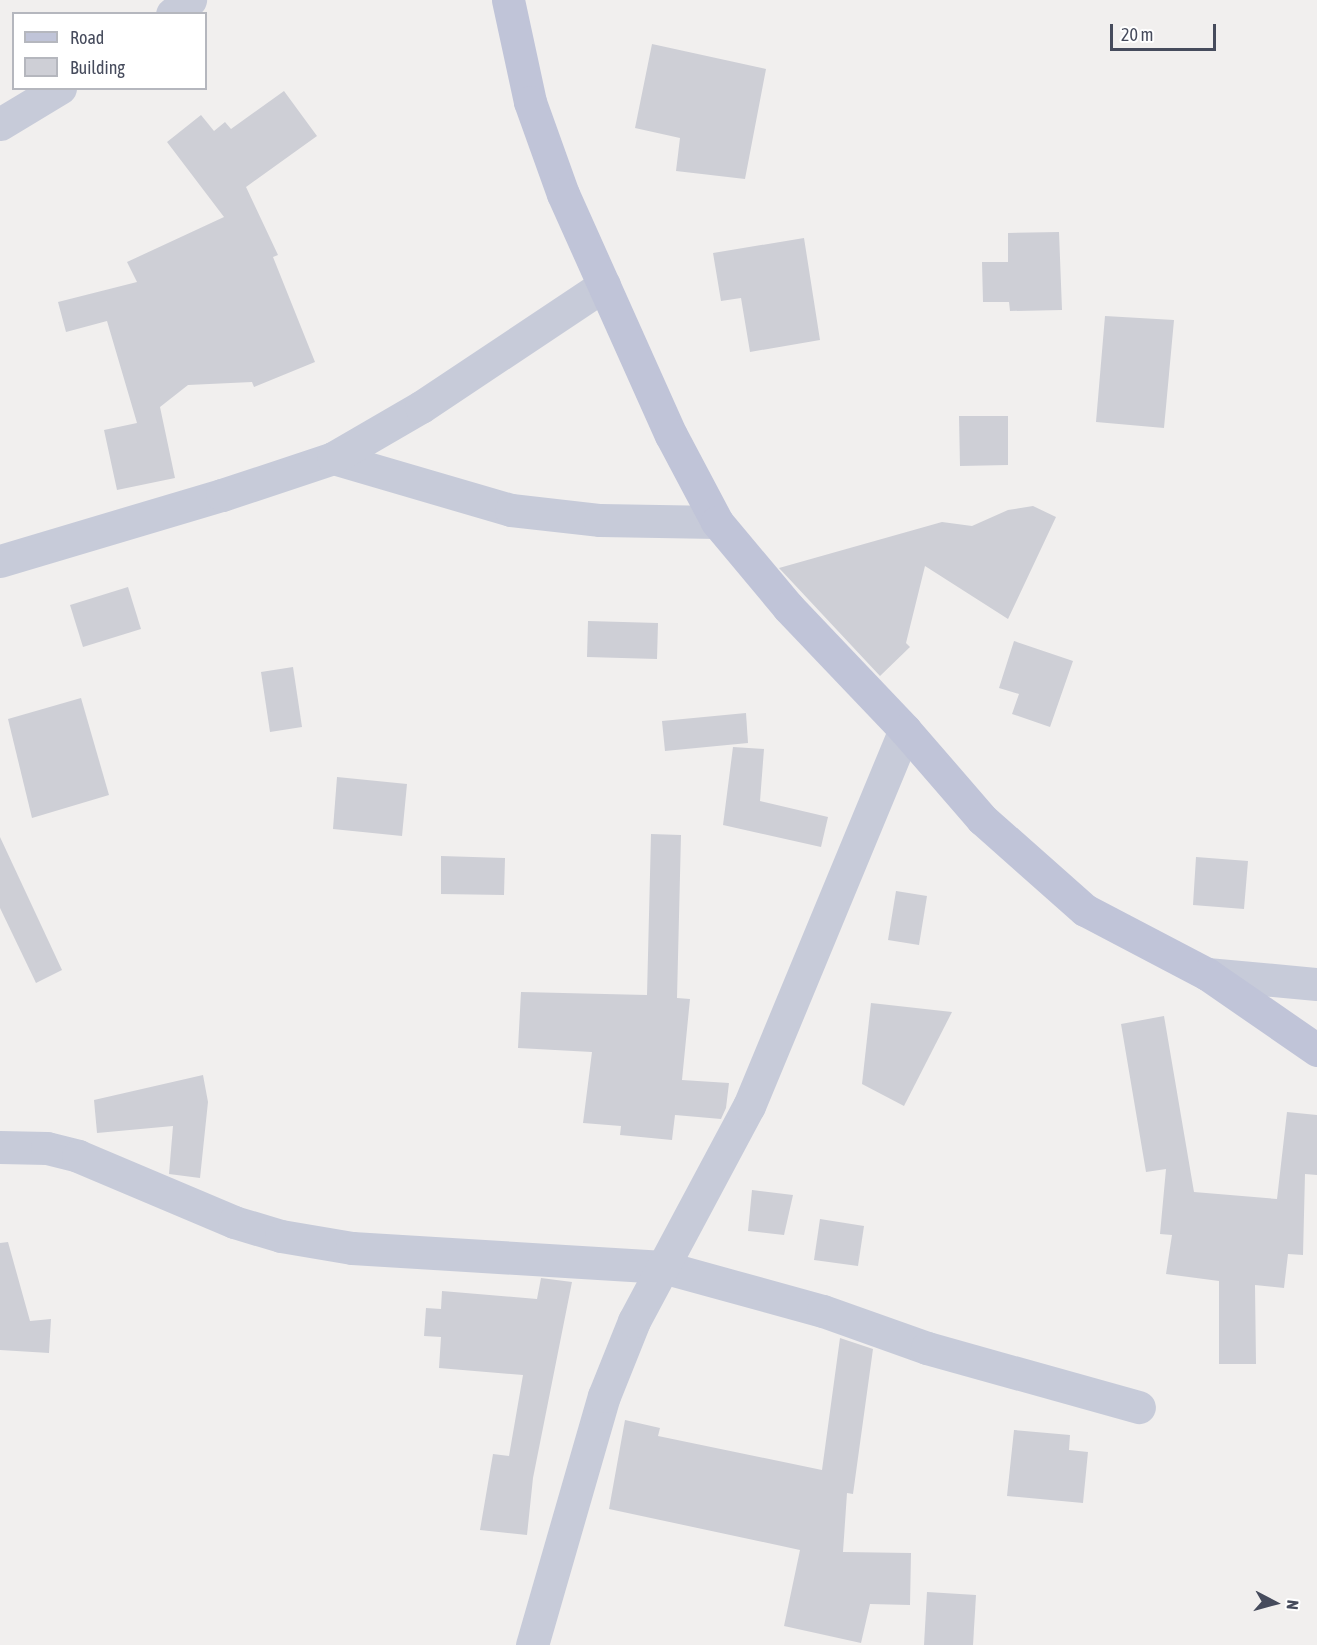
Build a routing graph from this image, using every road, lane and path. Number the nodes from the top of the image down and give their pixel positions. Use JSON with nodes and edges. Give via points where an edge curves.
{"nodes":[{"id":1,"x":190,"y":0,"type":"edge"},
{"id":2,"x":508,"y":0,"type":"edge"},
{"id":3,"x":175,"y":12,"type":"edge"},
{"id":4,"x":57,"y":90,"type":"edge"},
{"id":5,"x":0,"y":124,"type":"edge"},
{"id":6,"x":604,"y":285,"type":"junction"},
{"id":7,"x":333,"y":458,"type":"junction"},
{"id":8,"x":717,"y":522,"type":"junction"},
{"id":9,"x":0,"y":561,"type":"edge"},
{"id":10,"x":905,"y":730,"type":"junction"},
{"id":11,"x":1207,"y":974,"type":"junction"},
{"id":12,"x":1317,"y":984,"type":"edge"},
{"id":13,"x":1317,"y":1050,"type":"edge"},
{"id":14,"x":0,"y":1147,"type":"edge"},
{"id":15,"x":663,"y":1267,"type":"junction"},
{"id":16,"x":1139,"y":1407,"type":"dead end"},
{"id":17,"x":532,"y":1645,"type":"edge"}],
"edges":[{"from":1,"to":3,"type":"street"},
{"from":2,"to":6,"type":"street","via":[[530,102],[563,194]]},
{"from":4,"to":5,"type":"street"},
{"from":6,"to":7,"type":"street","via":[[421,407]]},
{"from":6,"to":8,"type":"street","via":[[671,435]]},
{"from":7,"to":8,"type":"street","via":[[511,510],[600,520]]},
{"from":7,"to":9,"type":"street"},
{"from":8,"to":10,"type":"street","via":[[788,607]]},
{"from":10,"to":11,"type":"street","via":[[982,819],[1084,910]]},
{"from":10,"to":15,"type":"street","via":[[749,1106]]},
{"from":11,"to":12,"type":"street"},
{"from":11,"to":13,"type":"street"},
{"from":14,"to":15,"type":"street","via":[[47,1148],[78,1156],[234,1222],[281,1236],[352,1248]]},
{"from":15,"to":16,"type":"street","via":[[823,1311],[927,1348]]},
{"from":15,"to":17,"type":"street","via":[[634,1321],[604,1396]]}]}
